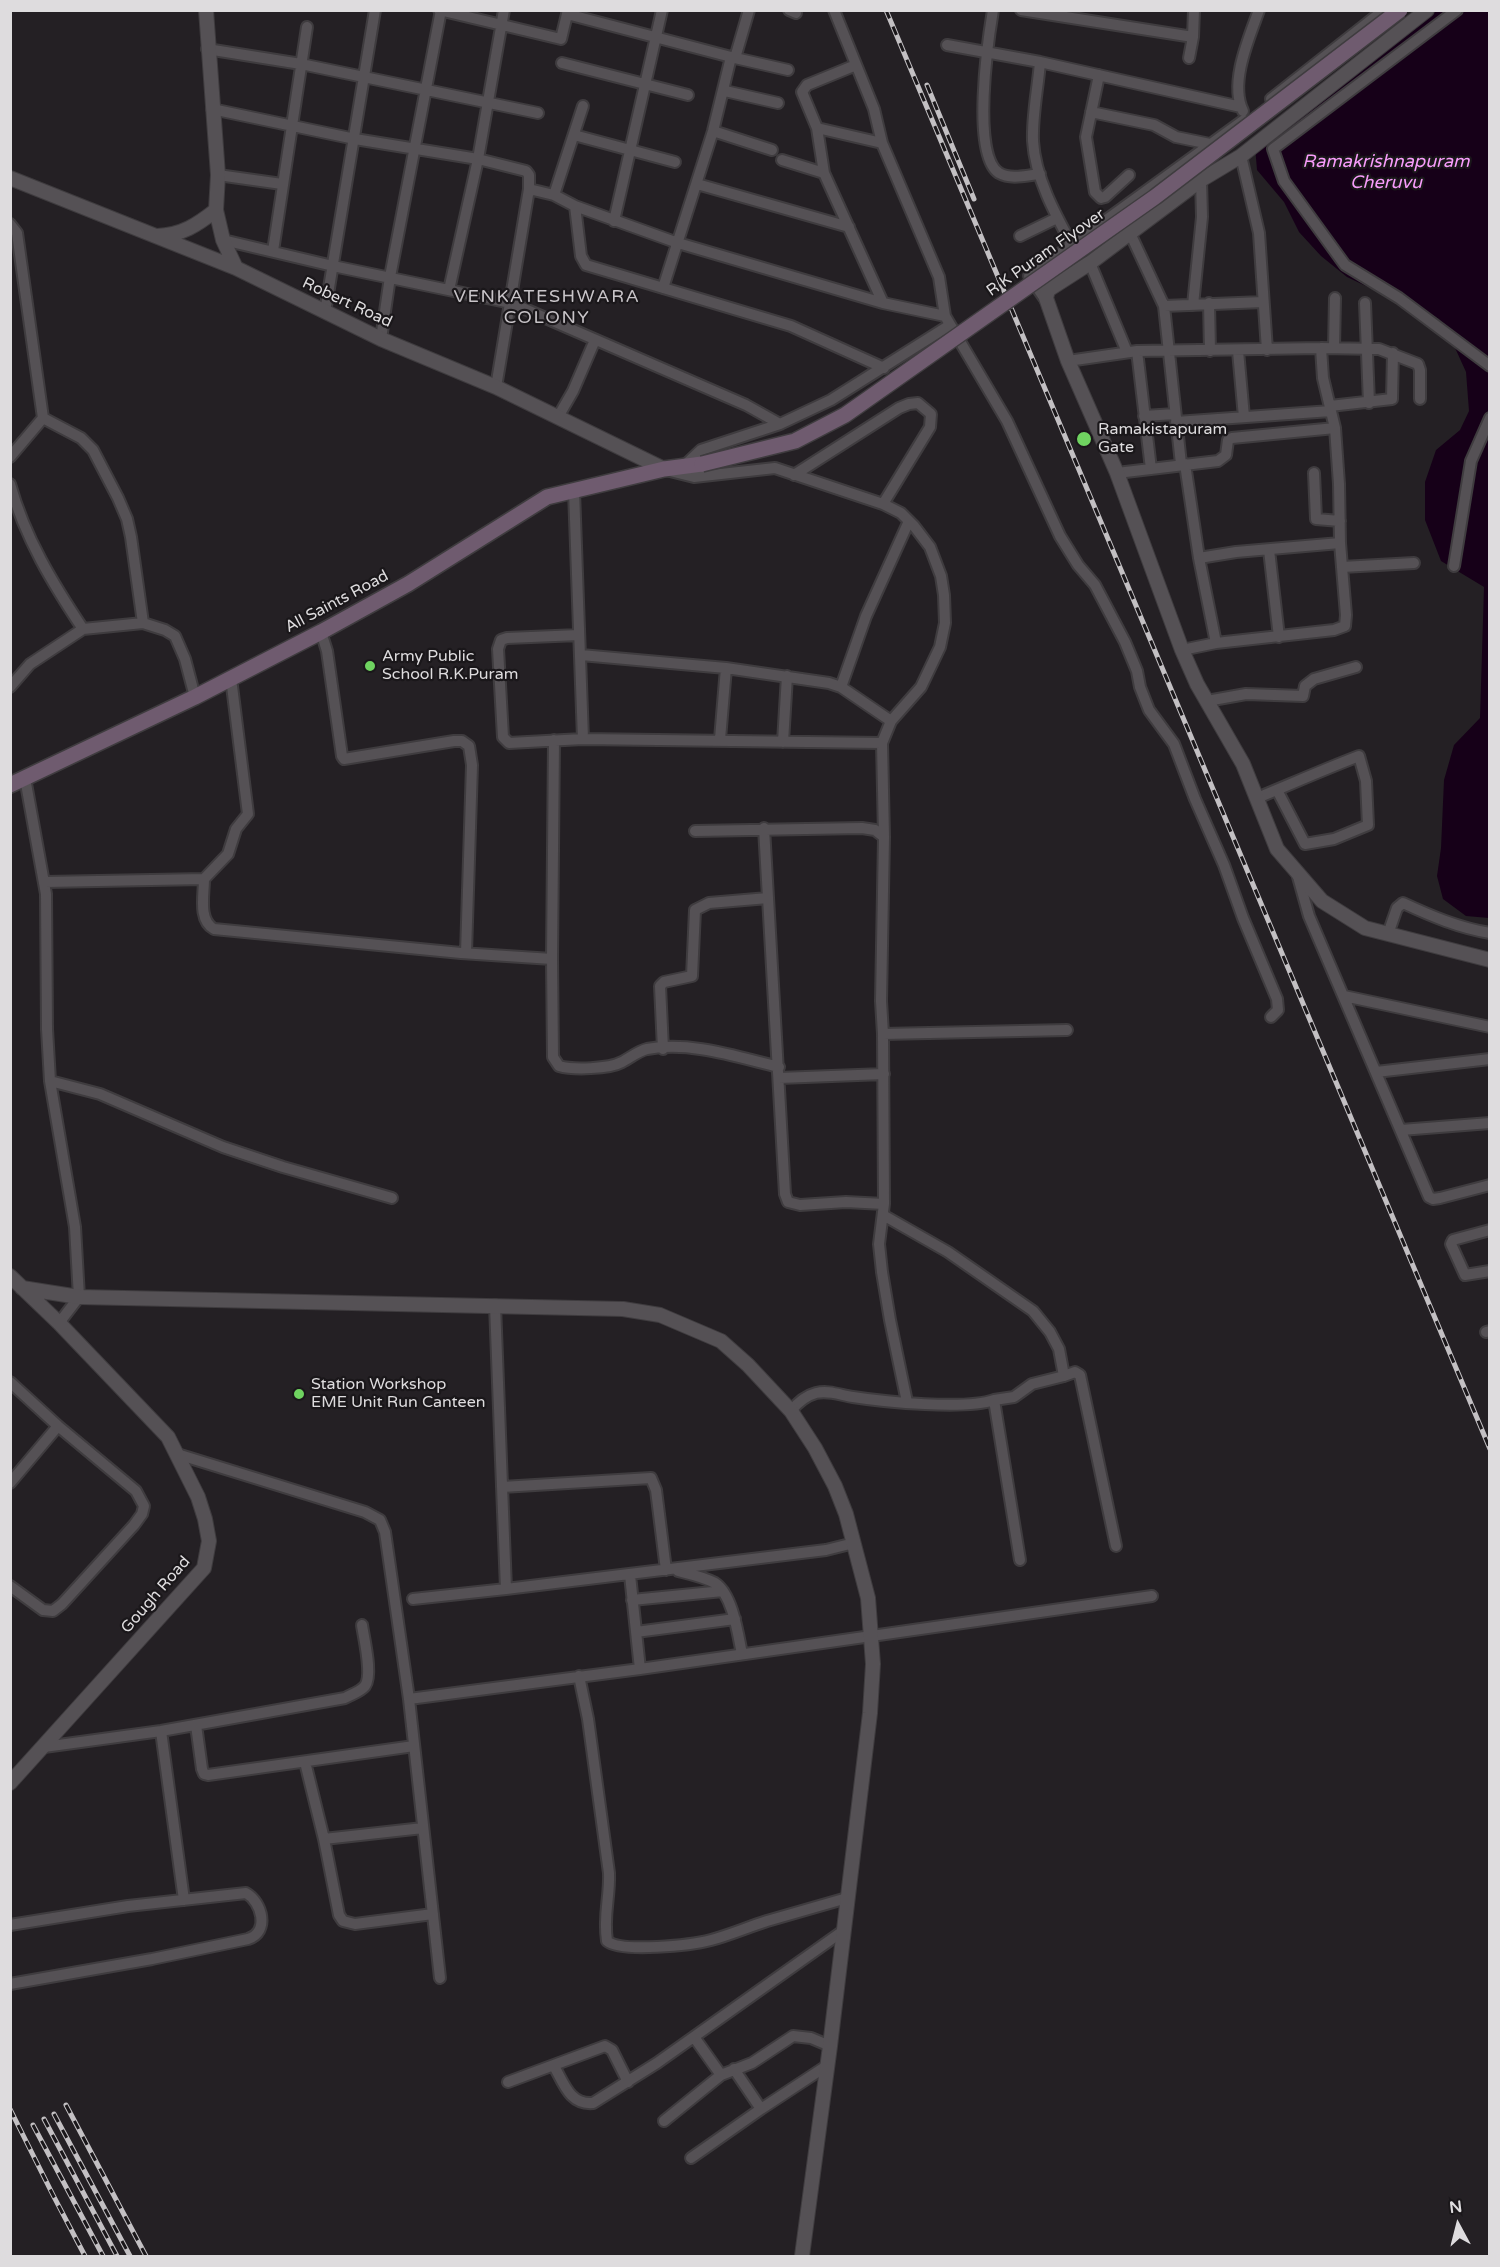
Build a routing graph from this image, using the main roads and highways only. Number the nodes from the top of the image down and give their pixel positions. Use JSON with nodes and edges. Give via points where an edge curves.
{"nodes":[{"id":1,"x":1400,"y":10,"type":"edge"},
{"id":2,"x":682,"y":467,"type":"joint"},
{"id":3,"x":10,"y":785,"type":"edge"}],
"edges":[{"from":1,"to":2,"type":"main road","name":"R K Puram Flyover","bridge":true,"via":[[1155,197],[845,415],[795,441]]},
{"from":2,"to":3,"type":"main road","name":"All Saints Road","via":[[547,497],[408,584],[321,632]]}]}
